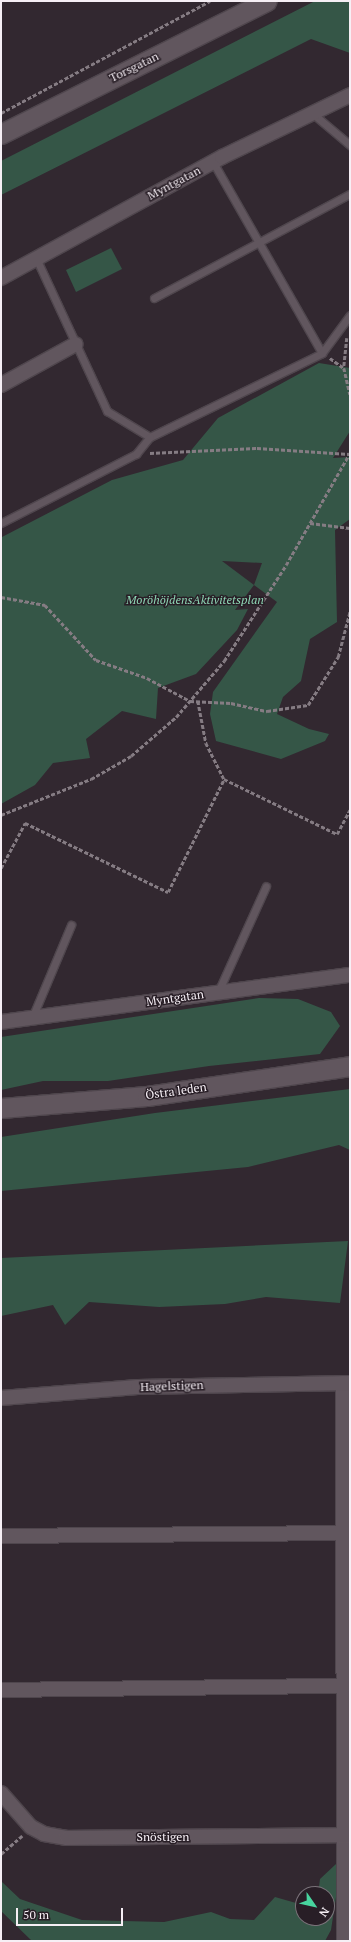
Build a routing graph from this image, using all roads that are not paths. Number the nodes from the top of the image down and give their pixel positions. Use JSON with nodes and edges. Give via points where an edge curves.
{"nodes":[{"id":1,"x":268,"y":1,"type":"edge"},
{"id":2,"x":350,"y":95,"type":"edge"},
{"id":3,"x":312,"y":113,"type":"junction"},
{"id":4,"x":1,"y":134,"type":"edge"},
{"id":5,"x":350,"y":145,"type":"edge"},
{"id":6,"x":213,"y":162,"type":"junction"},
{"id":7,"x":350,"y":194,"type":"edge"},
{"id":8,"x":257,"y":242,"type":"junction"},
{"id":9,"x":36,"y":258,"type":"junction"},
{"id":10,"x":1,"y":278,"type":"edge"},
{"id":11,"x":154,"y":298,"type":"dead end"},
{"id":12,"x":350,"y":315,"type":"edge"},
{"id":13,"x":76,"y":344,"type":"junction"},
{"id":14,"x":322,"y":352,"type":"junction"},
{"id":15,"x":1,"y":385,"type":"edge"},
{"id":16,"x":150,"y":437,"type":"junction"},
{"id":17,"x":1,"y":523,"type":"edge"},
{"id":18,"x":266,"y":886,"type":"dead end"},
{"id":19,"x":71,"y":925,"type":"dead end"},
{"id":20,"x":350,"y":975,"type":"edge"},
{"id":21,"x":218,"y":992,"type":"junction"},
{"id":22,"x":32,"y":1018,"type":"junction"},
{"id":23,"x":1,"y":1022,"type":"edge"},
{"id":24,"x":350,"y":1066,"type":"edge"},
{"id":25,"x":1,"y":1108,"type":"edge"},
{"id":26,"x":346,"y":1383,"type":"edge"},
{"id":27,"x":1,"y":1398,"type":"edge"},
{"id":28,"x":346,"y":1534,"type":"edge"},
{"id":29,"x":1,"y":1536,"type":"edge"},
{"id":30,"x":345,"y":1686,"type":"junction"},
{"id":31,"x":1,"y":1690,"type":"edge"},
{"id":32,"x":1,"y":1793,"type":"edge"},
{"id":33,"x":346,"y":1835,"type":"edge"},
{"id":34,"x":344,"y":1941,"type":"edge"}],
"edges":[{"from":1,"to":4,"type":"street","name":"Torsgatan"},
{"from":2,"to":3,"type":"street","name":"Myntgatan"},
{"from":3,"to":5,"type":"lane"},
{"from":3,"to":6,"type":"street","name":"Myntgatan"},
{"from":6,"to":8,"type":"lane"},
{"from":6,"to":9,"type":"street","name":"Myntgatan"},
{"from":7,"to":8,"type":"lane"},
{"from":8,"to":11,"type":"lane"},
{"from":8,"to":14,"type":"lane"},
{"from":9,"to":10,"type":"street","name":"Myntgatan"},
{"from":9,"to":13,"type":"lane"},
{"from":12,"to":14,"type":"lane"},
{"from":13,"to":15,"type":"street"},
{"from":13,"to":16,"type":"lane","via":[[107,411]]},
{"from":14,"to":16,"type":"lane"},
{"from":16,"to":17,"type":"lane","via":[[136,454]]},
{"from":18,"to":21,"type":"lane"},
{"from":19,"to":22,"type":"lane"},
{"from":20,"to":21,"type":"street","name":"Myntgatan"},
{"from":21,"to":22,"type":"street","name":"Myntgatan"},
{"from":22,"to":23,"type":"street","name":"Myntgatan"},
{"from":24,"to":25,"type":"street","name":"Östra leden","via":[[148,1096]]},
{"from":26,"to":27,"type":"street","name":"Hagelstigen","via":[[138,1387]]},
{"from":26,"to":28,"type":"street"},
{"from":28,"to":29,"type":"street"},
{"from":28,"to":30,"type":"street"},
{"from":30,"to":31,"type":"street"},
{"from":30,"to":33,"type":"street"},
{"from":32,"to":33,"type":"street","name":"Snöstigen","via":[[31,1827],[44,1834],[67,1838]]},
{"from":33,"to":34,"type":"street"}]}
